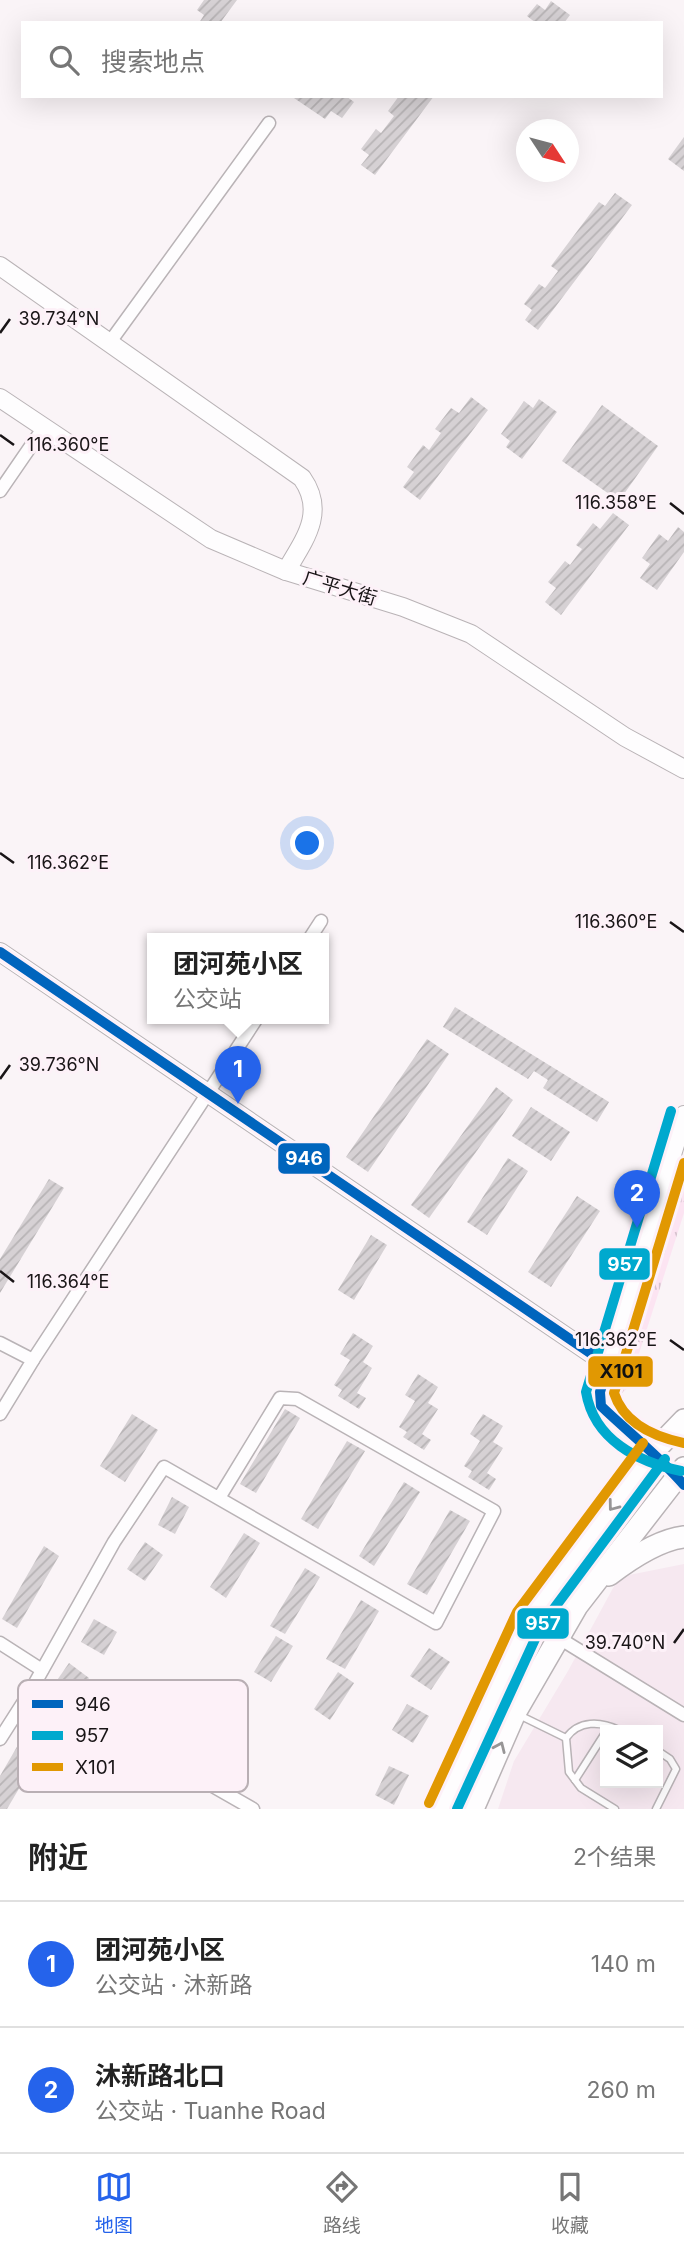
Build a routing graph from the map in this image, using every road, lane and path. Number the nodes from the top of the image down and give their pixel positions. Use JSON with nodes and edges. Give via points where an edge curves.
{"nodes":[{"id":1,"x":269,"y":123,"type":"dead end"},
{"id":2,"x":0,"y":266,"type":"edge"},
{"id":3,"x":110,"y":342,"type":"junction"},
{"id":4,"x":0,"y":398,"type":"edge"},
{"id":5,"x":44,"y":427,"type":"junction"},
{"id":6,"x":0,"y":491,"type":"edge"},
{"id":7,"x":286,"y":571,"type":"junction"},
{"id":8,"x":684,"y":769,"type":"edge"},
{"id":9,"x":321,"y":921,"type":"dead end"},
{"id":10,"x":313,"y":933,"type":"edge"},
{"id":11,"x":0,"y":952,"type":"edge"},
{"id":12,"x":253,"y":1024,"type":"edge"},
{"id":13,"x":208,"y":1094,"type":"junction"},
{"id":14,"x":684,"y":1115,"type":"edge"},
{"id":15,"x":0,"y":1343,"type":"edge"},
{"id":16,"x":33,"y":1360,"type":"junction"},
{"id":17,"x":608,"y":1365,"type":"junction"},
{"id":18,"x":0,"y":1414,"type":"edge"},
{"id":19,"x":684,"y":1420,"type":"edge"},
{"id":20,"x":654,"y":1451,"type":"junction"},
{"id":21,"x":684,"y":1457,"type":"edge"},
{"id":22,"x":681,"y":1477,"type":"edge"},
{"id":23,"x":219,"y":1498,"type":"junction"},
{"id":24,"x":684,"y":1537,"type":"edge"},
{"id":25,"x":591,"y":1589,"type":"junction"},
{"id":26,"x":559,"y":1638,"type":"junction"},
{"id":27,"x":0,"y":1643,"type":"edge"},
{"id":28,"x":42,"y":1670,"type":"junction"},
{"id":29,"x":37,"y":1680,"type":"edge"},
{"id":30,"x":18,"y":1711,"type":"edge"},
{"id":31,"x":515,"y":1713,"type":"junction"},
{"id":32,"x":684,"y":1715,"type":"edge"},
{"id":33,"x":600,"y":1727,"type":"edge"},
{"id":34,"x":566,"y":1738,"type":"junction"},
{"id":35,"x":0,"y":1739,"type":"edge"},
{"id":36,"x":600,"y":1742,"type":"edge"},
{"id":37,"x":663,"y":1754,"type":"edge"},
{"id":38,"x":575,"y":1780,"type":"junction"},
{"id":39,"x":223,"y":1792,"type":"edge"},
{"id":40,"x":253,"y":1809,"type":"edge"},
{"id":41,"x":442,"y":1809,"type":"edge"},
{"id":42,"x":473,"y":1809,"type":"edge"},
{"id":43,"x":615,"y":1809,"type":"edge"},
{"id":44,"x":656,"y":1809,"type":"edge"}],
"edges":[{"from":1,"to":3,"type":"street"},
{"from":2,"to":3,"type":"street"},
{"from":3,"to":7,"type":"street","via":[[302,478],[313,494],[315,513]]},
{"from":4,"to":5,"type":"street","name":"广平大街"},
{"from":5,"to":6,"type":"street"},
{"from":5,"to":7,"type":"street","name":"广平大街","via":[[188,527]]},
{"from":7,"to":8,"type":"street","name":"广平大街","via":[[471,634],[625,737]]},
{"from":9,"to":10,"type":"street"},
{"from":11,"to":13,"type":"street"},
{"from":12,"to":13,"type":"street"},
{"from":13,"to":16,"type":"street"},
{"from":13,"to":17,"type":"street"},
{"from":14,"to":17,"type":"street"},
{"from":15,"to":16,"type":"street"},
{"from":16,"to":18,"type":"street"},
{"from":17,"to":20,"type":"street","via":[[601,1406]]},
{"from":19,"to":20,"type":"main road"},
{"from":20,"to":21,"type":"main road"},
{"from":20,"to":22,"type":"main road"},
{"from":20,"to":41,"type":"main road","one_way":true,"via":[[529,1619]]},
{"from":22,"to":25,"type":"main road"},
{"from":23,"to":23,"type":"street","via":[[436,1623],[494,1511],[289,1398],[280,1398]]},
{"from":23,"to":28,"type":"street","via":[[164,1467],[114,1542]]},
{"from":24,"to":25,"type":"main road","via":[[628,1561]]},
{"from":25,"to":26,"type":"main road"},
{"from":26,"to":31,"type":"main road"},
{"from":26,"to":32,"type":"street"},
{"from":27,"to":28,"type":"street"},
{"from":28,"to":29,"type":"street"},
{"from":30,"to":35,"type":"street"},
{"from":31,"to":34,"type":"lane"},
{"from":42,"to":31,"type":"main road","one_way":true},
{"from":33,"to":34,"type":"lane","via":[[591,1723],[578,1727]]},
{"from":34,"to":38,"type":"lane","via":[[566,1762]]},
{"from":36,"to":38,"type":"lane"},
{"from":37,"to":44,"type":"lane","via":[[676,1769]]},
{"from":38,"to":43,"type":"lane"},
{"from":39,"to":40,"type":"street"}]}
